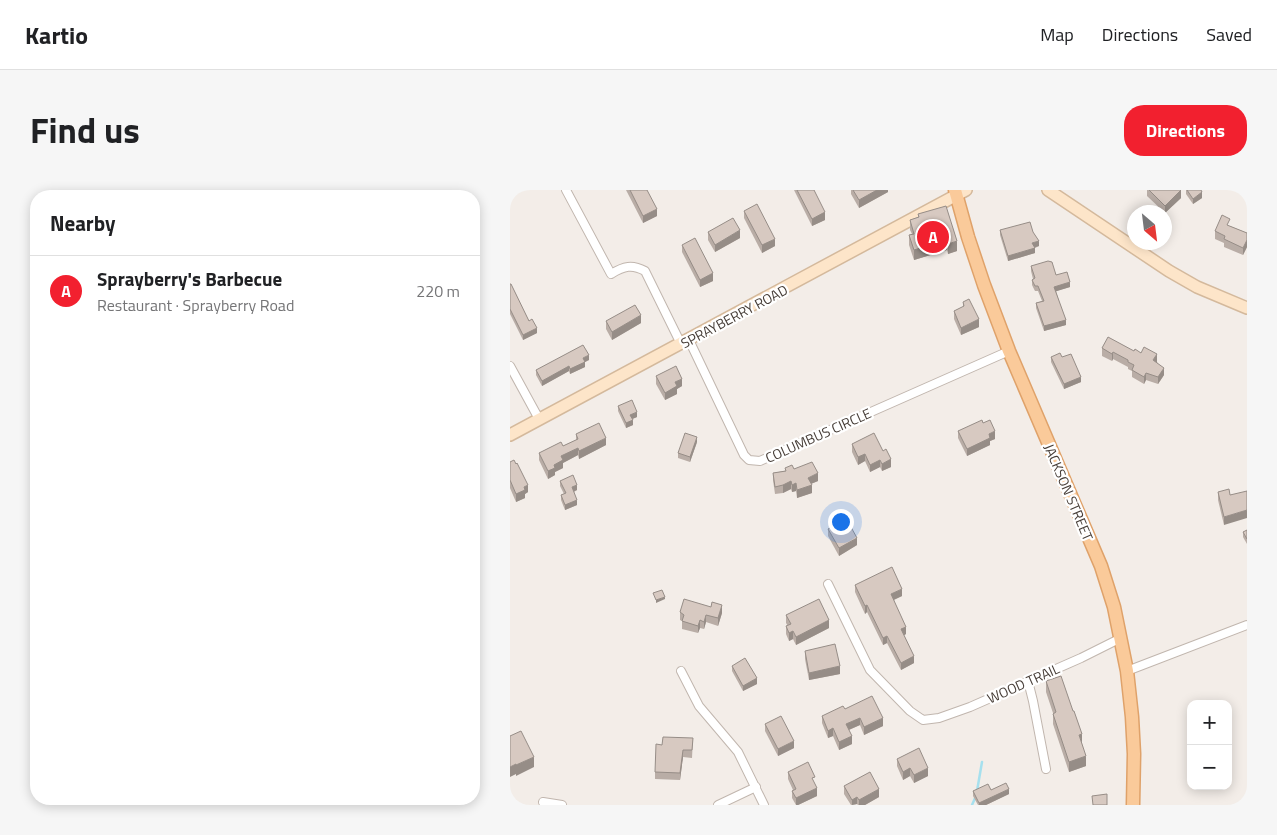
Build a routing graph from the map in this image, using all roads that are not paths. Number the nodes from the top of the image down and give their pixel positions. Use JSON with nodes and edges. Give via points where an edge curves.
{"nodes":[{"id":1,"x":566,"y":190,"type":"edge"},
{"id":2,"x":1048,"y":190,"type":"edge"},
{"id":3,"x":959,"y":192,"type":"edge"},
{"id":4,"x":1247,"y":308,"type":"edge"},
{"id":5,"x":685,"y":342,"type":"junction"},
{"id":6,"x":1010,"y":351,"type":"junction"},
{"id":7,"x":510,"y":366,"type":"edge"},
{"id":8,"x":538,"y":419,"type":"junction"},
{"id":9,"x":510,"y":435,"type":"edge"},
{"id":10,"x":828,"y":584,"type":"dead end"},
{"id":11,"x":1247,"y":625,"type":"edge"},
{"id":12,"x":1121,"y":638,"type":"junction"},
{"id":13,"x":681,"y":671,"type":"dead end"},
{"id":14,"x":1127,"y":671,"type":"junction"},
{"id":15,"x":1028,"y":681,"type":"junction"},
{"id":16,"x":1046,"y":769,"type":"dead end"},
{"id":17,"x":756,"y":787,"type":"junction"},
{"id":18,"x":543,"y":802,"type":"dead end"},
{"id":19,"x":562,"y":805,"type":"edge"},
{"id":20,"x":718,"y":805,"type":"edge"},
{"id":21,"x":764,"y":805,"type":"edge"},
{"id":22,"x":1133,"y":805,"type":"edge"}],
"edges":[{"from":1,"to":5,"type":"street","name":"COLUMBUS CIRCLE","via":[[612,274],[624,266],[636,266],[645,271]]},
{"from":2,"to":4,"type":"street","via":[[1169,271]]},
{"from":3,"to":5,"type":"street","name":"SPRAYBERRY ROAD"},
{"from":3,"to":6,"type":"main road","name":"JACKSON STREET","via":[[976,262]]},
{"from":5,"to":6,"type":"street","name":"COLUMBUS CIRCLE","via":[[744,455],[749,460],[760,461]]},
{"from":5,"to":8,"type":"street","name":"SPRAYBERRY ROAD"},
{"from":6,"to":12,"type":"main road","name":"JACKSON STREET","via":[[1101,566]]},
{"from":7,"to":8,"type":"street"},
{"from":8,"to":9,"type":"street","name":"SPRAYBERRY ROAD"},
{"from":10,"to":15,"type":"street","name":"WOOD TRAIL","via":[[870,670],[923,720],[970,707]]},
{"from":11,"to":14,"type":"street"},
{"from":12,"to":14,"type":"main road","name":"JACKSON STREET"},
{"from":12,"to":15,"type":"street","name":"WOOD TRAIL"},
{"from":13,"to":17,"type":"street","via":[[699,706],[738,752]]},
{"from":14,"to":22,"type":"main road","name":"JACKSON STREET","via":[[1134,754]]},
{"from":15,"to":16,"type":"street"},
{"from":17,"to":20,"type":"street"},
{"from":17,"to":21,"type":"street"},
{"from":18,"to":19,"type":"street"}]}
